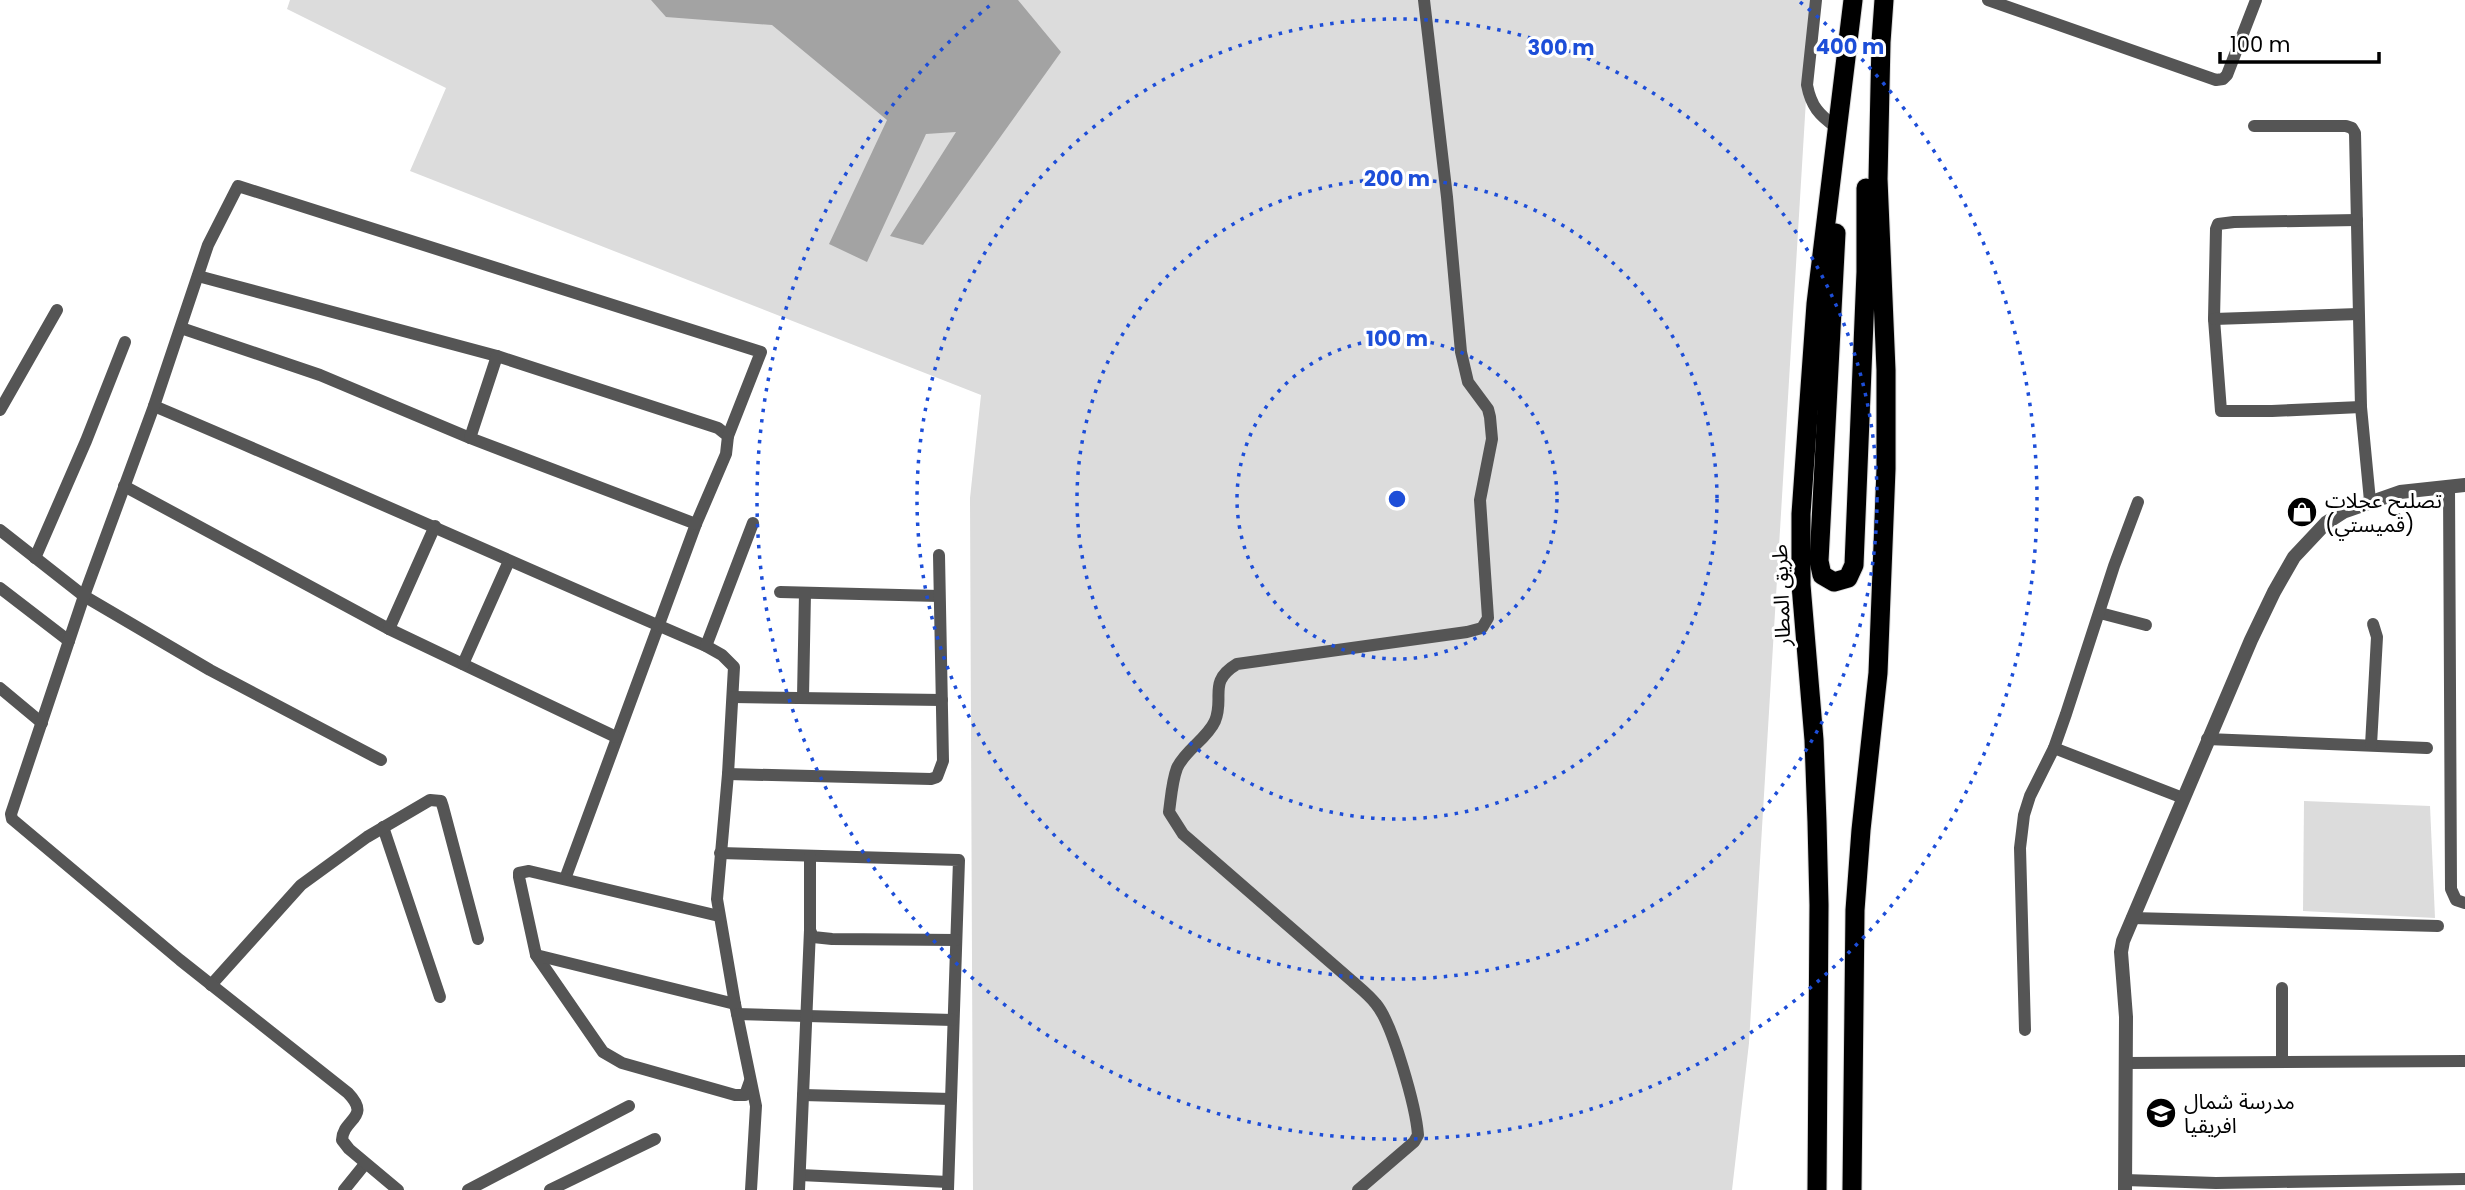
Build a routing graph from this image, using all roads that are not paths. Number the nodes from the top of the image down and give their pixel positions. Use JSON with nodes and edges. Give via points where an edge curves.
{"nodes":[{"id":1,"x":1424,"y":0,"type":"edge"},
{"id":2,"x":1816,"y":0,"type":"edge"},
{"id":3,"x":1853,"y":0,"type":"edge"},
{"id":4,"x":1884,"y":0,"type":"edge"},
{"id":5,"x":1988,"y":0,"type":"edge"},
{"id":6,"x":2256,"y":0,"type":"edge"},
{"id":7,"x":1848,"y":47,"type":"junction"},
{"id":8,"x":1836,"y":127,"type":"junction"},
{"id":9,"x":2254,"y":127,"type":"dead end"},
{"id":10,"x":2357,"y":220,"type":"junction"},
{"id":11,"x":198,"y":276,"type":"junction"},
{"id":12,"x":57,"y":310,"type":"dead end"},
{"id":13,"x":2358,"y":313,"type":"junction"},
{"id":14,"x":2214,"y":319,"type":"junction"},
{"id":15,"x":181,"y":328,"type":"junction"},
{"id":16,"x":125,"y":342,"type":"dead end"},
{"id":17,"x":497,"y":356,"type":"junction"},
{"id":18,"x":154,"y":406,"type":"junction"},
{"id":19,"x":2361,"y":407,"type":"junction"},
{"id":20,"x":0,"y":411,"type":"edge"},
{"id":21,"x":728,"y":436,"type":"junction"},
{"id":22,"x":470,"y":438,"type":"junction"},
{"id":23,"x":2465,"y":485,"type":"edge"},
{"id":24,"x":124,"y":486,"type":"junction"},
{"id":25,"x":2449,"y":486,"type":"junction"},
{"id":26,"x":2371,"y":501,"type":"junction"},
{"id":27,"x":2138,"y":502,"type":"dead end"},
{"id":28,"x":753,"y":523,"type":"dead end"},
{"id":29,"x":696,"y":524,"type":"junction"},
{"id":30,"x":435,"y":526,"type":"junction"},
{"id":31,"x":0,"y":531,"type":"edge"},
{"id":32,"x":939,"y":555,"type":"dead end"},
{"id":33,"x":2449,"y":557,"type":"junction"},
{"id":34,"x":2465,"y":557,"type":"edge"},
{"id":35,"x":35,"y":558,"type":"junction"},
{"id":36,"x":509,"y":561,"type":"junction"},
{"id":37,"x":0,"y":588,"type":"edge"},
{"id":38,"x":780,"y":592,"type":"dead end"},
{"id":39,"x":805,"y":593,"type":"junction"},
{"id":40,"x":84,"y":596,"type":"junction"},
{"id":41,"x":939,"y":596,"type":"junction"},
{"id":42,"x":2100,"y":613,"type":"junction"},
{"id":43,"x":2373,"y":624,"type":"dead end"},
{"id":44,"x":2146,"y":625,"type":"dead end"},
{"id":45,"x":658,"y":626,"type":"junction"},
{"id":46,"x":389,"y":629,"type":"junction"},
{"id":47,"x":69,"y":641,"type":"junction"},
{"id":48,"x":706,"y":646,"type":"junction"},
{"id":49,"x":463,"y":664,"type":"junction"},
{"id":50,"x":0,"y":688,"type":"edge"},
{"id":51,"x":733,"y":697,"type":"junction"},
{"id":52,"x":803,"y":697,"type":"junction"},
{"id":53,"x":942,"y":700,"type":"junction"},
{"id":54,"x":42,"y":723,"type":"junction"},
{"id":55,"x":616,"y":737,"type":"junction"},
{"id":56,"x":2207,"y":739,"type":"junction"},
{"id":57,"x":2371,"y":745,"type":"junction"},
{"id":58,"x":2054,"y":748,"type":"junction"},
{"id":59,"x":2427,"y":748,"type":"dead end"},
{"id":60,"x":381,"y":760,"type":"dead end"},
{"id":61,"x":728,"y":774,"type":"junction"},
{"id":62,"x":2183,"y":798,"type":"junction"},
{"id":63,"x":383,"y":827,"type":"junction"},
{"id":64,"x":720,"y":853,"type":"junction"},
{"id":65,"x":810,"y":856,"type":"junction"},
{"id":66,"x":565,"y":879,"type":"junction"},
{"id":67,"x":2465,"y":903,"type":"edge"},
{"id":68,"x":719,"y":916,"type":"junction"},
{"id":69,"x":2132,"y":918,"type":"junction"},
{"id":70,"x":2438,"y":926,"type":"dead end"},
{"id":71,"x":810,"y":930,"type":"junction"},
{"id":72,"x":478,"y":939,"type":"dead end"},
{"id":73,"x":956,"y":940,"type":"junction"},
{"id":74,"x":536,"y":955,"type":"junction"},
{"id":75,"x":211,"y":985,"type":"junction"},
{"id":76,"x":2282,"y":988,"type":"dead end"},
{"id":77,"x":440,"y":997,"type":"dead end"},
{"id":78,"x":736,"y":1009,"type":"junction"},
{"id":79,"x":807,"y":1016,"type":"junction"},
{"id":80,"x":953,"y":1020,"type":"junction"},
{"id":81,"x":2025,"y":1030,"type":"dead end"},
{"id":82,"x":2465,"y":1061,"type":"edge"},
{"id":83,"x":2282,"y":1062,"type":"junction"},
{"id":84,"x":2126,"y":1063,"type":"junction"},
{"id":85,"x":750,"y":1081,"type":"junction"},
{"id":86,"x":803,"y":1095,"type":"junction"},
{"id":87,"x":951,"y":1098,"type":"junction"},
{"id":88,"x":629,"y":1106,"type":"dead end"},
{"id":89,"x":655,"y":1139,"type":"dead end"},
{"id":90,"x":365,"y":1164,"type":"junction"},
{"id":91,"x":800,"y":1175,"type":"junction"},
{"id":92,"x":2465,"y":1179,"type":"edge"},
{"id":93,"x":2125,"y":1185,"type":"edge"},
{"id":94,"x":948,"y":1186,"type":"edge"},
{"id":95,"x":344,"y":1190,"type":"edge"},
{"id":96,"x":398,"y":1190,"type":"edge"},
{"id":97,"x":468,"y":1190,"type":"edge"},
{"id":98,"x":550,"y":1190,"type":"edge"},
{"id":99,"x":751,"y":1190,"type":"edge"},
{"id":100,"x":799,"y":1190,"type":"edge"},
{"id":101,"x":1358,"y":1190,"type":"edge"},
{"id":102,"x":1817,"y":1190,"type":"edge"},
{"id":103,"x":1852,"y":1190,"type":"edge"}],
"edges":[{"from":1,"to":101,"type":"street","via":[[1461,352],[1468,382],[1490,417],[1492,439],[1480,500],[1488,618],[1482,628],[1467,632],[1237,664],[1221,676],[1215,720],[1177,768],[1168,811],[1183,834],[1352,981],[1388,1022],[1418,1135]]},
{"from":2,"to":8,"type":"street","via":[[1807,85],[1821,117]]},
{"from":3,"to":7,"type":"highway","name":"طريق المطار"},
{"from":4,"to":7,"type":"highway","via":[[1866,176],[1854,565],[1848,578],[1835,582],[1822,575],[1819,561]]},
{"from":4,"to":103,"type":"highway","via":[[1878,179],[1886,469],[1878,673],[1855,910]]},
{"from":5,"to":6,"type":"street","via":[[2220,80],[2227,75]]},
{"from":7,"to":8,"type":"highway","name":"طريق المطار"},
{"from":8,"to":102,"type":"highway","name":"طريق المطار","via":[[1815,316],[1801,514],[1818,836]]},
{"from":9,"to":10,"type":"street","via":[[2352,128]]},
{"from":10,"to":13,"type":"street"},
{"from":10,"to":14,"type":"street","via":[[2218,224]]},
{"from":11,"to":15,"type":"street"},
{"from":11,"to":17,"type":"street"},
{"from":11,"to":21,"type":"street","via":[[238,186],[761,352]]},
{"from":12,"to":20,"type":"street"},
{"from":13,"to":14,"type":"street"},
{"from":13,"to":19,"type":"street"},
{"from":14,"to":19,"type":"street","via":[[2221,411]]},
{"from":15,"to":18,"type":"street"},
{"from":15,"to":22,"type":"street","via":[[320,374]]},
{"from":16,"to":35,"type":"street"},
{"from":17,"to":21,"type":"street","via":[[718,428]]},
{"from":17,"to":22,"type":"street"},
{"from":18,"to":24,"type":"street"},
{"from":18,"to":30,"type":"street"},
{"from":19,"to":26,"type":"street"},
{"from":21,"to":29,"type":"street","via":[[726,454]]},
{"from":22,"to":29,"type":"street"},
{"from":23,"to":25,"type":"street"},
{"from":24,"to":40,"type":"street"},
{"from":24,"to":46,"type":"street"},
{"from":25,"to":26,"type":"street"},
{"from":25,"to":33,"type":"street"},
{"from":26,"to":56,"type":"street","via":[[2326,523],[2294,557]]},
{"from":27,"to":42,"type":"street"},
{"from":28,"to":48,"type":"street"},
{"from":29,"to":45,"type":"street"},
{"from":30,"to":36,"type":"street"},
{"from":30,"to":46,"type":"street"},
{"from":31,"to":35,"type":"street"},
{"from":32,"to":41,"type":"street"},
{"from":33,"to":34,"type":"street"},
{"from":33,"to":67,"type":"street","via":[[2451,889],[2456,900]]},
{"from":35,"to":40,"type":"street"},
{"from":36,"to":45,"type":"street"},
{"from":36,"to":49,"type":"street"},
{"from":37,"to":47,"type":"street"},
{"from":38,"to":39,"type":"street"},
{"from":39,"to":41,"type":"street"},
{"from":39,"to":52,"type":"street"},
{"from":40,"to":47,"type":"street"},
{"from":40,"to":60,"type":"street","via":[[210,670]]},
{"from":41,"to":53,"type":"street"},
{"from":42,"to":44,"type":"street"},
{"from":42,"to":58,"type":"street"},
{"from":43,"to":57,"type":"street","via":[[2377,637]]},
{"from":45,"to":48,"type":"street"},
{"from":45,"to":55,"type":"street"},
{"from":46,"to":49,"type":"street"},
{"from":47,"to":54,"type":"street"},
{"from":48,"to":51,"type":"street","via":[[734,667]]},
{"from":49,"to":55,"type":"street"},
{"from":50,"to":54,"type":"street"},
{"from":51,"to":52,"type":"street"},
{"from":51,"to":61,"type":"street"},
{"from":52,"to":53,"type":"street"},
{"from":53,"to":61,"type":"street","via":[[943,761],[937,777]]},
{"from":54,"to":75,"type":"street","via":[[11,814],[14,822]]},
{"from":55,"to":66,"type":"street"},
{"from":56,"to":57,"type":"street"},
{"from":56,"to":62,"type":"street"},
{"from":57,"to":59,"type":"street"},
{"from":58,"to":62,"type":"street"},
{"from":58,"to":81,"type":"street","via":[[2030,796],[2020,848]]},
{"from":61,"to":64,"type":"street"},
{"from":62,"to":69,"type":"street"},
{"from":63,"to":72,"type":"street","via":[[430,800],[441,801]]},
{"from":63,"to":75,"type":"street","via":[[301,885]]},
{"from":63,"to":77,"type":"street"},
{"from":64,"to":65,"type":"street"},
{"from":64,"to":68,"type":"street"},
{"from":65,"to":71,"type":"street"},
{"from":65,"to":73,"type":"street","via":[[959,860]]},
{"from":66,"to":68,"type":"street"},
{"from":66,"to":74,"type":"street","via":[[519,873]]},
{"from":68,"to":78,"type":"street"},
{"from":69,"to":70,"type":"street"},
{"from":69,"to":84,"type":"street","via":[[2121,952]]},
{"from":71,"to":73,"type":"street","via":[[817,938]]},
{"from":71,"to":79,"type":"street"},
{"from":73,"to":80,"type":"street"},
{"from":74,"to":78,"type":"street"},
{"from":74,"to":85,"type":"street","via":[[610,1058],[735,1095],[745,1095]]},
{"from":75,"to":90,"type":"street","via":[[357,1102],[357,1113],[342,1140]]},
{"from":76,"to":83,"type":"street"},
{"from":78,"to":79,"type":"street"},
{"from":78,"to":85,"type":"street"},
{"from":79,"to":80,"type":"street"},
{"from":79,"to":86,"type":"street"},
{"from":80,"to":87,"type":"street"},
{"from":82,"to":83,"type":"street"},
{"from":83,"to":84,"type":"street"},
{"from":84,"to":93,"type":"street"},
{"from":85,"to":99,"type":"street","via":[[757,1121]]},
{"from":86,"to":87,"type":"street"},
{"from":86,"to":91,"type":"street"},
{"from":87,"to":94,"type":"street"},
{"from":88,"to":97,"type":"street"},
{"from":89,"to":98,"type":"street"},
{"from":90,"to":95,"type":"street"},
{"from":90,"to":96,"type":"street"},
{"from":91,"to":94,"type":"street"},
{"from":91,"to":100,"type":"street"},
{"from":92,"to":93,"type":"street"}]}
